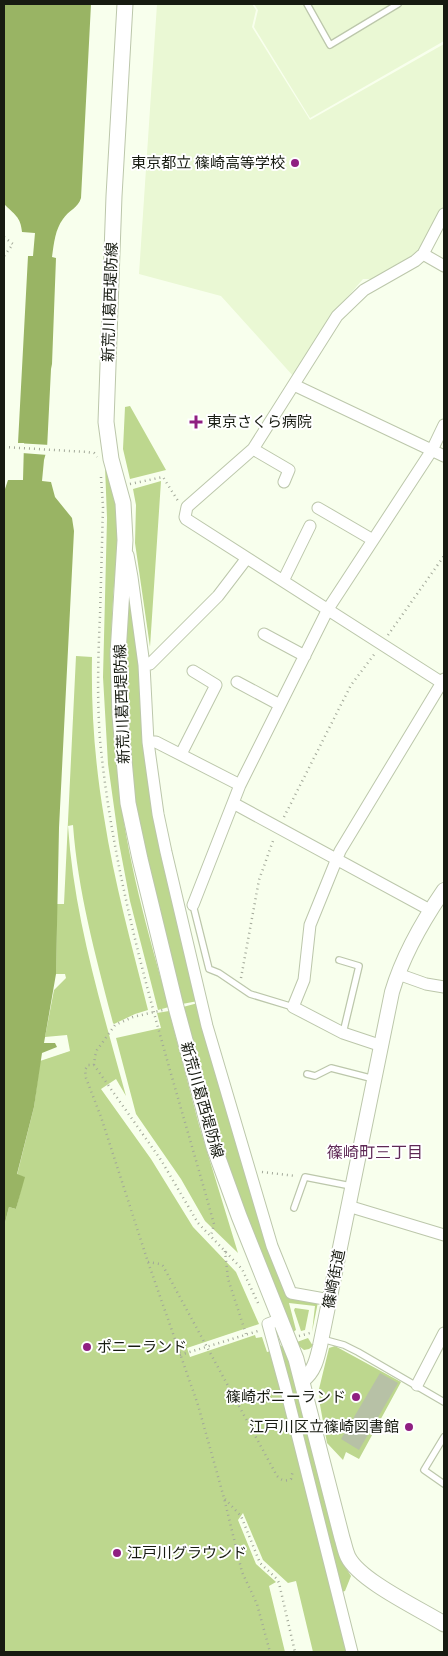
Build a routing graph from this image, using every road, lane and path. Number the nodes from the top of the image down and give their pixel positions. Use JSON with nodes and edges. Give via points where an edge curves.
{"nodes":[{"id":1,"x":125,"y":4,"type":"edge"},
{"id":2,"x":307,"y":4,"type":"edge"},
{"id":3,"x":398,"y":4,"type":"edge"},
{"id":4,"x":444,"y":214,"type":"edge"},
{"id":5,"x":4,"y":237,"type":"edge"},
{"id":6,"x":423,"y":254,"type":"junction"},
{"id":7,"x":4,"y":256,"type":"edge"},
{"id":8,"x":444,"y":266,"type":"edge"},
{"id":9,"x":294,"y":385,"type":"junction"},
{"id":10,"x":444,"y":426,"type":"edge"},
{"id":11,"x":4,"y":447,"type":"edge"},
{"id":12,"x":253,"y":449,"type":"junction"},
{"id":13,"x":432,"y":450,"type":"junction"},
{"id":14,"x":444,"y":456,"type":"edge"},
{"id":15,"x":100,"y":463,"type":"dead end"},
{"id":16,"x":284,"y":482,"type":"dead end"},
{"id":17,"x":129,"y":485,"type":"dead end"},
{"id":18,"x":180,"y":504,"type":"dead end"},
{"id":19,"x":318,"y":508,"type":"dead end"},
{"id":20,"x":310,"y":526,"type":"dead end"},
{"id":21,"x":124,"y":540,"type":"junction"},
{"id":22,"x":373,"y":540,"type":"junction"},
{"id":23,"x":444,"y":556,"type":"edge"},
{"id":24,"x":247,"y":558,"type":"junction"},
{"id":25,"x":283,"y":581,"type":"junction"},
{"id":26,"x":328,"y":609,"type":"junction"},
{"id":27,"x":264,"y":634,"type":"dead end"},
{"id":28,"x":381,"y":645,"type":"junction"},
{"id":29,"x":304,"y":656,"type":"junction"},
{"id":30,"x":144,"y":665,"type":"junction"},
{"id":31,"x":193,"y":671,"type":"dead end"},
{"id":32,"x":237,"y":682,"type":"dead end"},
{"id":33,"x":443,"y":682,"type":"edge"},
{"id":34,"x":280,"y":705,"type":"junction"},
{"id":35,"x":148,"y":742,"type":"junction"},
{"id":36,"x":181,"y":754,"type":"junction"},
{"id":37,"x":240,"y":785,"type":"junction"},
{"id":38,"x":233,"y":803,"type":"junction"},
{"id":39,"x":278,"y":827,"type":"junction"},
{"id":40,"x":337,"y":859,"type":"junction"},
{"id":41,"x":444,"y":890,"type":"edge"},
{"id":42,"x":193,"y":905,"type":"joint"},
{"id":43,"x":430,"y":910,"type":"junction"},
{"id":44,"x":339,"y":960,"type":"dead end"},
{"id":45,"x":398,"y":974,"type":"junction"},
{"id":46,"x":239,"y":987,"type":"junction"},
{"id":47,"x":444,"y":987,"type":"edge"},
{"id":48,"x":293,"y":1007,"type":"junction"},
{"id":49,"x":158,"y":1011,"type":"dead end"},
{"id":50,"x":343,"y":1033,"type":"junction"},
{"id":51,"x":382,"y":1046,"type":"junction"},
{"id":52,"x":94,"y":1065,"type":"junction"},
{"id":53,"x":307,"y":1074,"type":"dead end"},
{"id":54,"x":376,"y":1080,"type":"junction"},
{"id":55,"x":250,"y":1172,"type":"junction"},
{"id":56,"x":305,"y":1177,"type":"junction"},
{"id":57,"x":353,"y":1186,"type":"junction"},
{"id":58,"x":348,"y":1206,"type":"junction"},
{"id":59,"x":294,"y":1208,"type":"dead end"},
{"id":60,"x":444,"y":1235,"type":"edge"},
{"id":61,"x":225,"y":1250,"type":"junction"},
{"id":62,"x":148,"y":1262,"type":"junction"},
{"id":63,"x":330,"y":1300,"type":"junction"},
{"id":64,"x":258,"y":1304,"type":"dead end"},
{"id":65,"x":281,"y":1319,"type":"junction"},
{"id":66,"x":254,"y":1332,"type":"dead end"},
{"id":67,"x":444,"y":1333,"type":"edge"},
{"id":68,"x":246,"y":1334,"type":"junction"},
{"id":69,"x":299,"y":1336,"type":"dead end"},
{"id":70,"x":316,"y":1336,"type":"junction"},
{"id":71,"x":207,"y":1347,"type":"junction"},
{"id":72,"x":180,"y":1355,"type":"junction"},
{"id":73,"x":303,"y":1380,"type":"junction"},
{"id":74,"x":416,"y":1385,"type":"junction"},
{"id":75,"x":444,"y":1402,"type":"edge"},
{"id":76,"x":444,"y":1436,"type":"edge"},
{"id":77,"x":292,"y":1462,"type":"dead end"},
{"id":78,"x":444,"y":1484,"type":"edge"},
{"id":79,"x":224,"y":1498,"type":"junction"},
{"id":80,"x":444,"y":1624,"type":"edge"},
{"id":81,"x":270,"y":1652,"type":"edge"},
{"id":82,"x":295,"y":1652,"type":"edge"},
{"id":83,"x":352,"y":1652,"type":"edge"}],
"edges":[{"from":1,"to":21,"type":"main road","name":"新荒川葛西堤防線","via":[[106,422],[110,459],[123,504]]},
{"from":2,"to":3,"type":"lane","via":[[330,45]]},
{"from":4,"to":6,"type":"street"},
{"from":5,"to":7,"type":"path","via":[[13,244]]},
{"from":6,"to":8,"type":"street"},
{"from":6,"to":9,"type":"street","via":[[415,262],[364,290],[338,316]]},
{"from":9,"to":12,"type":"street"},
{"from":9,"to":13,"type":"street"},
{"from":10,"to":13,"type":"street"},
{"from":11,"to":15,"type":"path","via":[[94,453]]},
{"from":12,"to":16,"type":"street","via":[[289,470]]},
{"from":12,"to":24,"type":"street","via":[[187,507],[185,514],[186,519]]},
{"from":13,"to":14,"type":"street"},
{"from":13,"to":22,"type":"street"},
{"from":17,"to":18,"type":"path","via":[[163,477]]},
{"from":19,"to":22,"type":"street"},
{"from":20,"to":25,"type":"street"},
{"from":21,"to":30,"type":"street"},
{"from":21,"to":65,"type":"main road","name":"新荒川葛西堤防線","via":[[118,678],[128,803],[176,1007],[214,1147]]},
{"from":22,"to":26,"type":"street"},
{"from":23,"to":28,"type":"path"},
{"from":24,"to":25,"type":"street"},
{"from":24,"to":30,"type":"street","via":[[218,596],[150,664]]},
{"from":25,"to":26,"type":"street"},
{"from":26,"to":28,"type":"street"},
{"from":26,"to":29,"type":"street"},
{"from":27,"to":29,"type":"street"},
{"from":28,"to":33,"type":"street"},
{"from":28,"to":39,"type":"path","via":[[351,685]]},
{"from":29,"to":34,"type":"street"},
{"from":30,"to":35,"type":"street"},
{"from":31,"to":36,"type":"street","via":[[216,685]]},
{"from":32,"to":34,"type":"street"},
{"from":33,"to":40,"type":"street"},
{"from":34,"to":37,"type":"street"},
{"from":35,"to":36,"type":"street","via":[[156,742]]},
{"from":35,"to":55,"type":"street","via":[[158,814],[200,997]]},
{"from":36,"to":37,"type":"street"},
{"from":37,"to":38,"type":"street"},
{"from":38,"to":39,"type":"street"},
{"from":38,"to":42,"type":"street"},
{"from":39,"to":40,"type":"street"},
{"from":39,"to":46,"type":"path","via":[[259,880]]},
{"from":40,"to":43,"type":"street"},
{"from":40,"to":48,"type":"street","via":[[310,925],[304,980]]},
{"from":41,"to":43,"type":"street","name":"篠崎街道"},
{"from":42,"to":46,"type":"lane","via":[[209,969],[219,972]]},
{"from":43,"to":45,"type":"street","name":"篠崎街道"},
{"from":44,"to":50,"type":"lane","via":[[360,966]]},
{"from":45,"to":47,"type":"street"},
{"from":45,"to":51,"type":"street","name":"篠崎街道"},
{"from":46,"to":48,"type":"lane","via":[[250,994]]},
{"from":48,"to":50,"type":"street"},
{"from":49,"to":52,"type":"path","via":[[115,1025],[97,1050]]},
{"from":50,"to":51,"type":"street"},
{"from":51,"to":54,"type":"street","name":"篠崎街道"},
{"from":52,"to":61,"type":"path","via":[[161,1160],[198,1223]]},
{"from":52,"to":62,"type":"path","via":[[88,1065],[86,1078],[102,1117]]},
{"from":53,"to":54,"type":"lane","via":[[315,1076],[331,1068]]},
{"from":54,"to":57,"type":"street","name":"篠崎街道"},
{"from":55,"to":56,"type":"path"},
{"from":55,"to":63,"type":"street","via":[[272,1246],[291,1293]]},
{"from":56,"to":57,"type":"lane"},
{"from":56,"to":59,"type":"lane"},
{"from":57,"to":58,"type":"street","name":"篠崎街道"},
{"from":58,"to":60,"type":"street"},
{"from":58,"to":63,"type":"street","name":"篠崎街道"},
{"from":61,"to":64,"type":"path","via":[[242,1270]]},
{"from":61,"to":68,"type":"path","via":[[228,1280]]},
{"from":62,"to":71,"type":"path","via":[[163,1266]]},
{"from":62,"to":72,"type":"path"},
{"from":63,"to":70,"type":"street","name":"篠崎街道"},
{"from":65,"to":73,"type":"main road","name":"新荒川葛西堤防線"},
{"from":65,"to":83,"type":"street","via":[[268,1324]]},
{"from":66,"to":68,"type":"path"},
{"from":67,"to":74,"type":"street"},
{"from":68,"to":71,"type":"path"},
{"from":69,"to":70,"type":"path"},
{"from":70,"to":73,"type":"street","name":"篠崎街道","via":[[313,1369]]},
{"from":70,"to":74,"type":"lane","via":[[344,1345]]},
{"from":71,"to":72,"type":"path"},
{"from":71,"to":77,"type":"path","via":[[280,1480],[290,1479]]},
{"from":72,"to":79,"type":"path"},
{"from":73,"to":80,"type":"main road","via":[[348,1557],[372,1581]]},
{"from":74,"to":75,"type":"lane"},
{"from":76,"to":78,"type":"lane","via":[[424,1470]]},
{"from":79,"to":81,"type":"path","via":[[242,1572],[257,1604]]},
{"from":79,"to":82,"type":"path","via":[[241,1516],[260,1563],[279,1583]]}]}
